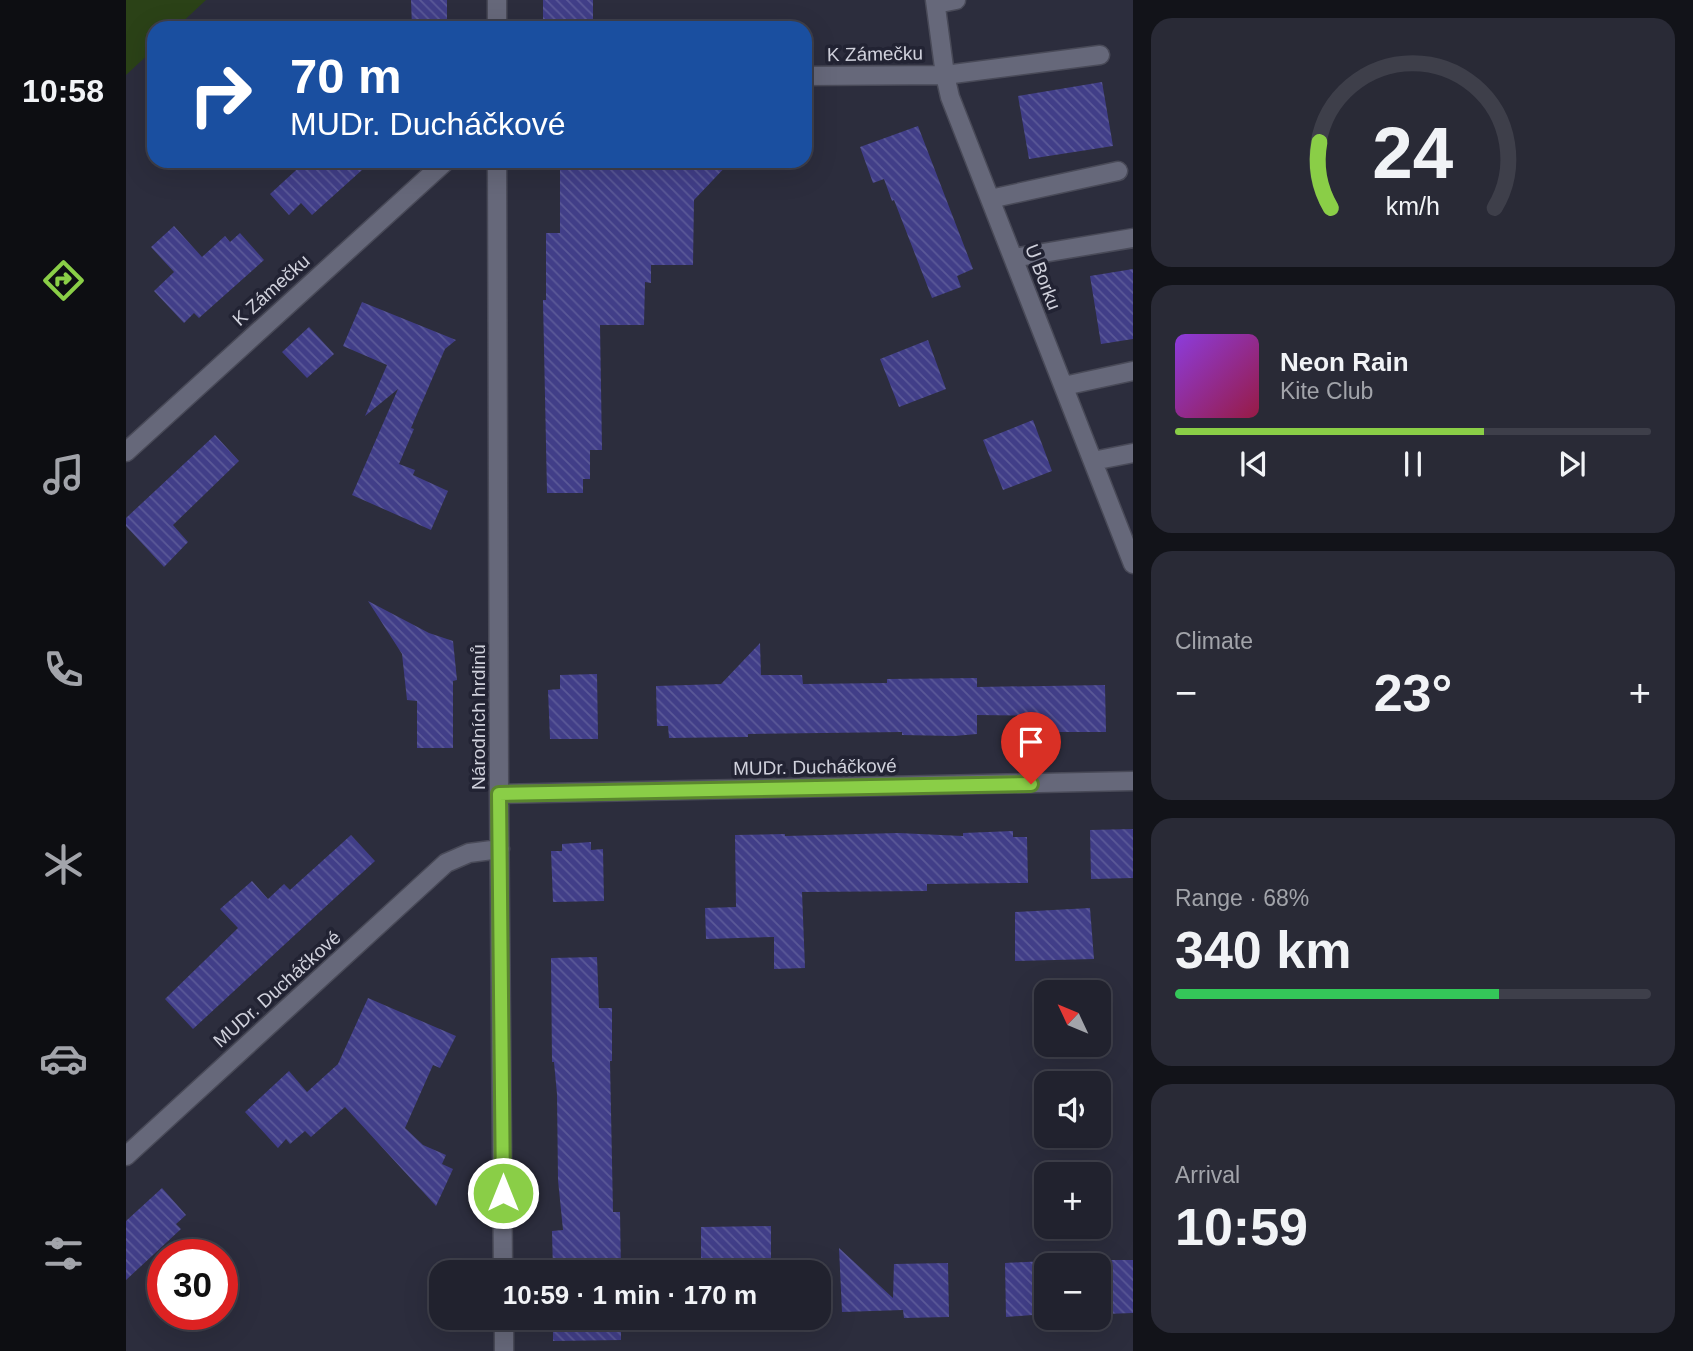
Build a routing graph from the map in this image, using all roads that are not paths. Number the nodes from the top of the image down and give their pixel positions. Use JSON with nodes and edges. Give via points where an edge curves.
{"nodes":[{"id":1,"x":496,"y":0,"type":"edge"},
{"id":2,"x":956,"y":0,"type":"edge"},
{"id":3,"x":935,"y":2,"type":"edge"},
{"id":4,"x":497,"y":21,"type":"edge"},
{"id":5,"x":1100,"y":55,"type":"dead end"},
{"id":6,"x":945,"y":75,"type":"junction"},
{"id":7,"x":812,"y":76,"type":"edge"},
{"id":8,"x":438,"y":168,"type":"edge"},
{"id":9,"x":497,"y":168,"type":"edge"},
{"id":10,"x":1118,"y":171,"type":"dead end"},
{"id":11,"x":990,"y":199,"type":"junction"},
{"id":12,"x":1133,"y":238,"type":"edge"},
{"id":13,"x":1013,"y":258,"type":"junction"},
{"id":14,"x":1133,"y":371,"type":"edge"},
{"id":15,"x":1063,"y":387,"type":"junction"},
{"id":16,"x":126,"y":452,"type":"edge"},
{"id":17,"x":1133,"y":453,"type":"edge"},
{"id":18,"x":1093,"y":461,"type":"junction"},
{"id":19,"x":1133,"y":564,"type":"edge"},
{"id":20,"x":1133,"y":781,"type":"edge"},
{"id":21,"x":499,"y":794,"type":"junction"},
{"id":22,"x":500,"y":849,"type":"junction"},
{"id":23,"x":126,"y":1156,"type":"edge"},
{"id":24,"x":503,"y":1260,"type":"edge"},
{"id":25,"x":503,"y":1330,"type":"edge"},
{"id":26,"x":504,"y":1351,"type":"edge"}],
"edges":[{"from":1,"to":4,"type":"street"},
{"from":2,"to":3,"type":"street"},
{"from":3,"to":6,"type":"street","name":"U Borku"},
{"from":5,"to":6,"type":"street","name":"K Zámečku"},
{"from":6,"to":7,"type":"street","name":"K Zámečku"},
{"from":6,"to":11,"type":"street","name":"U Borku"},
{"from":8,"to":16,"type":"street","name":"K Zámečku"},
{"from":9,"to":21,"type":"street","name":"Národních hrdinů"},
{"from":10,"to":11,"type":"street"},
{"from":11,"to":13,"type":"street","name":"U Borku"},
{"from":12,"to":13,"type":"street"},
{"from":13,"to":15,"type":"street","name":"U Borku"},
{"from":14,"to":15,"type":"street"},
{"from":15,"to":18,"type":"street","name":"U Borku"},
{"from":17,"to":18,"type":"street"},
{"from":18,"to":19,"type":"street","name":"U Borku"},
{"from":20,"to":21,"type":"street","name":"MUDr. Ducháčkové"},
{"from":21,"to":22,"type":"street","name":"Národních hrdinů"},
{"from":22,"to":23,"type":"street","name":"MUDr. Ducháčkové","via":[[469,853],[446,863]]},
{"from":22,"to":24,"type":"street","name":"Národních hrdinů"},
{"from":25,"to":26,"type":"street"}]}
